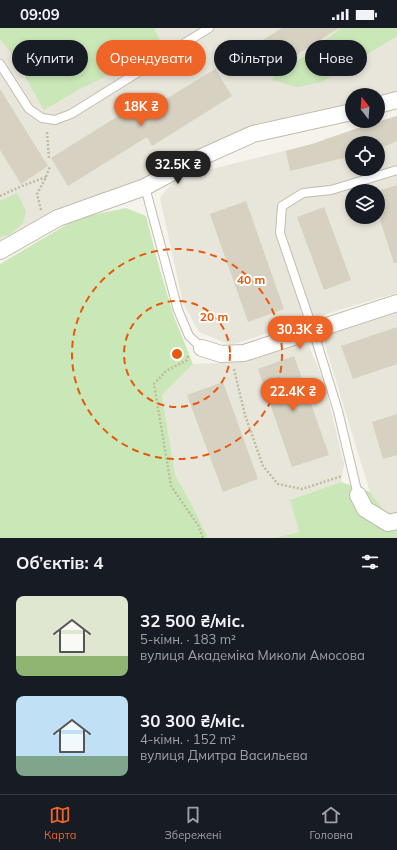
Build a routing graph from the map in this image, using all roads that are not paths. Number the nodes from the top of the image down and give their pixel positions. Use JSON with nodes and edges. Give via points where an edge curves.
{"nodes":[{"id":1,"x":209,"y":28,"type":"edge"},
{"id":2,"x":0,"y":64,"type":"edge"},
{"id":3,"x":397,"y":100,"type":"edge"},
{"id":4,"x":385,"y":103,"type":"edge"},
{"id":5,"x":345,"y":114,"type":"edge"},
{"id":6,"x":397,"y":170,"type":"edge"},
{"id":7,"x":145,"y":187,"type":"junction"},
{"id":8,"x":0,"y":251,"type":"edge"},
{"id":9,"x":397,"y":303,"type":"edge"},
{"id":10,"x":313,"y":330,"type":"junction"},
{"id":11,"x":198,"y":344,"type":"joint"},
{"id":12,"x":358,"y":495,"type":"joint"},
{"id":13,"x":397,"y":521,"type":"edge"}],
"edges":[{"from":1,"to":2,"type":"lane","via":[[70,114],[55,120],[42,118],[29,109]]},
{"from":3,"to":4,"type":"street"},
{"from":5,"to":7,"type":"street","via":[[253,134],[192,161]]},
{"from":6,"to":10,"type":"lane","via":[[331,190],[303,193],[282,206],[280,233]]},
{"from":7,"to":8,"type":"street","via":[[58,218]]},
{"from":7,"to":11,"type":"lane","via":[[178,310],[189,336]]},
{"from":9,"to":10,"type":"street"},
{"from":10,"to":11,"type":"street","via":[[244,353],[221,354]]},
{"from":10,"to":12,"type":"lane","via":[[338,411]]},
{"from":12,"to":13,"type":"street","via":[[364,509],[388,523]]}]}
